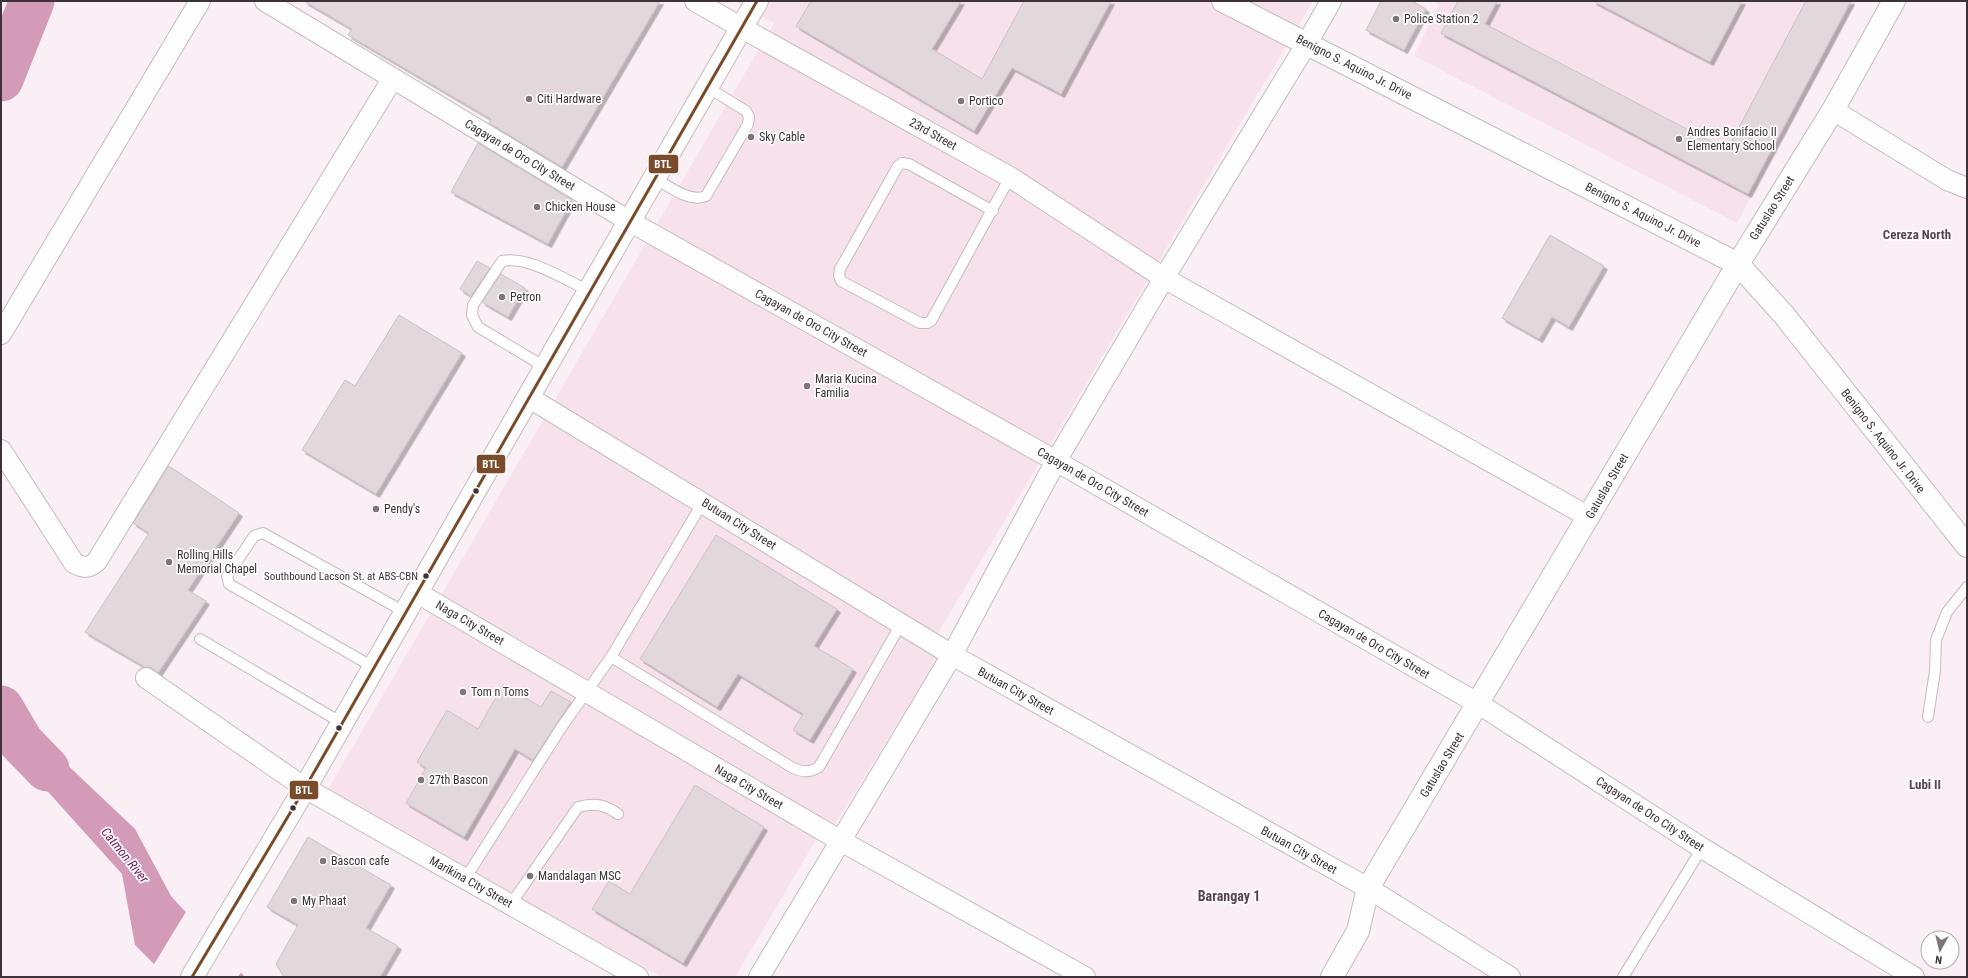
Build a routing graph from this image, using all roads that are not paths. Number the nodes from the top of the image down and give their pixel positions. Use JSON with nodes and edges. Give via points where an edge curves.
{"nodes":[{"id":1,"x":200,"y":1,"type":"edge"},
{"id":2,"x":265,"y":1,"type":"edge"},
{"id":3,"x":696,"y":1,"type":"edge"},
{"id":4,"x":758,"y":1,"type":"edge"},
{"id":5,"x":1223,"y":1,"type":"edge"},
{"id":6,"x":1331,"y":1,"type":"edge"},
{"id":7,"x":1894,"y":1,"type":"edge"},
{"id":8,"x":742,"y":28,"type":"junction"},
{"id":9,"x":1307,"y":43,"type":"junction"},
{"id":10,"x":393,"y":78,"type":"junction"},
{"id":11,"x":707,"y":87,"type":"junction"},
{"id":12,"x":1833,"y":110,"type":"junction"},
{"id":13,"x":1010,"y":177,"type":"junction"},
{"id":14,"x":654,"y":178,"type":"junction"},
{"id":15,"x":1967,"y":188,"type":"edge"},
{"id":16,"x":993,"y":211,"type":"junction"},
{"id":17,"x":629,"y":221,"type":"junction"},
{"id":18,"x":1738,"y":264,"type":"junction"},
{"id":19,"x":1164,"y":278,"type":"junction"},
{"id":20,"x":589,"y":291,"type":"junction"},
{"id":21,"x":1,"y":334,"type":"edge"},
{"id":22,"x":545,"y":367,"type":"junction"},
{"id":23,"x":528,"y":397,"type":"junction"},
{"id":24,"x":1,"y":450,"type":"edge"},
{"id":25,"x":1056,"y":461,"type":"junction"},
{"id":26,"x":703,"y":502,"type":"junction"},
{"id":27,"x":1589,"y":517,"type":"junction"},
{"id":28,"x":1967,"y":546,"type":"edge"},
{"id":29,"x":1967,"y":587,"type":"edge"},
{"id":30,"x":416,"y":592,"type":"junction"},
{"id":31,"x":405,"y":612,"type":"junction"},
{"id":32,"x":901,"y":624,"type":"junction"},
{"id":33,"x":200,"y":639,"type":"dead end"},
{"id":34,"x":952,"y":656,"type":"junction"},
{"id":35,"x":611,"y":657,"type":"junction"},
{"id":36,"x":374,"y":667,"type":"junction"},
{"id":37,"x":146,"y":678,"type":"dead end"},
{"id":38,"x":586,"y":691,"type":"junction"},
{"id":39,"x":1479,"y":704,"type":"junction"},
{"id":40,"x":1928,"y":717,"type":"dead end"},
{"id":41,"x":342,"y":723,"type":"junction"},
{"id":42,"x":304,"y":788,"type":"junction"},
{"id":43,"x":618,"y":814,"type":"dead end"},
{"id":44,"x":841,"y":841,"type":"junction"},
{"id":45,"x":1702,"y":848,"type":"junction"},
{"id":46,"x":465,"y":879,"type":"junction"},
{"id":47,"x":1368,"y":888,"type":"junction"},
{"id":48,"x":511,"y":904,"type":"junction"},
{"id":49,"x":192,"y":977,"type":"edge"},
{"id":50,"x":638,"y":977,"type":"edge"},
{"id":51,"x":759,"y":977,"type":"edge"},
{"id":52,"x":1085,"y":977,"type":"edge"},
{"id":53,"x":1332,"y":977,"type":"edge"},
{"id":54,"x":1510,"y":977,"type":"edge"},
{"id":55,"x":1623,"y":977,"type":"edge"},
{"id":56,"x":1914,"y":977,"type":"edge"}],
"edges":[{"from":1,"to":21,"type":"street"},
{"from":2,"to":10,"type":"street","name":"Cagayan de Oro City Street"},
{"from":3,"to":8,"type":"street","name":"23rd Street"},
{"from":4,"to":8,"type":"main road"},
{"from":5,"to":9,"type":"main road","name":"Benigno S. Aquino Jr. Drive"},
{"from":6,"to":9,"type":"street"},
{"from":7,"to":12,"type":"main road","name":"Gatuslao Street"},
{"from":8,"to":11,"type":"main road"},
{"from":8,"to":13,"type":"street","name":"23rd Street"},
{"from":9,"to":18,"type":"main road","name":"Benigno S. Aquino Jr. Drive"},
{"from":9,"to":19,"type":"street"},
{"from":10,"to":17,"type":"street","name":"Cagayan de Oro City Street"},
{"from":10,"to":24,"type":"street","via":[[102,554],[92,566],[81,567],[74,562]]},
{"from":11,"to":14,"type":"main road"},
{"from":11,"to":14,"type":"lane","via":[[746,111],[749,117],[748,124],[706,196],[690,197]]},
{"from":12,"to":15,"type":"street","via":[[1947,180]]},
{"from":12,"to":18,"type":"main road","name":"Gatuslao Street"},
{"from":13,"to":16,"type":"lane"},
{"from":13,"to":19,"type":"street","name":"23rd Street"},
{"from":14,"to":17,"type":"main road"},
{"from":16,"to":16,"type":"lane","via":[[931,321],[927,323],[920,323],[841,281],[838,275],[902,163],[909,164]]},
{"from":17,"to":20,"type":"main road"},
{"from":17,"to":25,"type":"street","name":"Cagayan de Oro City Street"},
{"from":18,"to":27,"type":"main road","name":"Gatuslao Street"},
{"from":18,"to":28,"type":"main road","name":"Benigno S. Aquino Jr. Drive","via":[[1784,315]]},
{"from":19,"to":25,"type":"street"},
{"from":19,"to":27,"type":"street","name":"23rd Street"},
{"from":20,"to":22,"type":"main road"},
{"from":20,"to":22,"type":"lane","via":[[525,261],[513,259],[502,261],[473,305],[472,315],[478,327]]},
{"from":22,"to":23,"type":"main road"},
{"from":23,"to":26,"type":"street","name":"Butuan City Street"},
{"from":23,"to":30,"type":"main road"},
{"from":25,"to":34,"type":"street"},
{"from":25,"to":39,"type":"street","name":"Cagayan de Oro City Street"},
{"from":26,"to":32,"type":"street","name":"Butuan City Street"},
{"from":26,"to":35,"type":"lane"},
{"from":27,"to":39,"type":"main road","name":"Gatuslao Street"},
{"from":29,"to":40,"type":"lane","via":[[1947,612],[1936,640]]},
{"from":30,"to":31,"type":"main road"},
{"from":30,"to":38,"type":"street","name":"Naga City Street"},
{"from":31,"to":36,"type":"main road"},
{"from":31,"to":36,"type":"lane","via":[[263,533],[254,536],[227,576],[229,584]]},
{"from":32,"to":34,"type":"street","name":"Butuan City Street"},
{"from":32,"to":35,"type":"lane","via":[[819,767],[813,771],[804,772],[793,768]]},
{"from":33,"to":41,"type":"lane"},
{"from":34,"to":44,"type":"street"},
{"from":34,"to":47,"type":"street","name":"Butuan City Street"},
{"from":35,"to":38,"type":"lane"},
{"from":36,"to":41,"type":"main road"},
{"from":37,"to":42,"type":"street","name":"Marikina City Street"},
{"from":38,"to":44,"type":"street","name":"Naga City Street"},
{"from":38,"to":46,"type":"lane"},
{"from":39,"to":45,"type":"street","name":"Cagayan de Oro City Street"},
{"from":39,"to":47,"type":"main road","name":"Gatuslao Street"},
{"from":41,"to":42,"type":"main road"},
{"from":42,"to":46,"type":"street","name":"Marikina City Street"},
{"from":42,"to":49,"type":"main road"},
{"from":43,"to":48,"type":"lane","via":[[607,806],[593,803],[578,807]]},
{"from":44,"to":51,"type":"street"},
{"from":44,"to":52,"type":"street","name":"Naga City Street"},
{"from":45,"to":55,"type":"lane"},
{"from":45,"to":56,"type":"street","name":"Cagayan de Oro City Street"},
{"from":46,"to":48,"type":"street","name":"Marikina City Street"},
{"from":47,"to":53,"type":"main road","name":"Gatuslao Street","via":[[1358,931]]},
{"from":47,"to":54,"type":"street","name":"Butuan City Street"},
{"from":48,"to":50,"type":"street","name":"Marikina City Street"}]}
